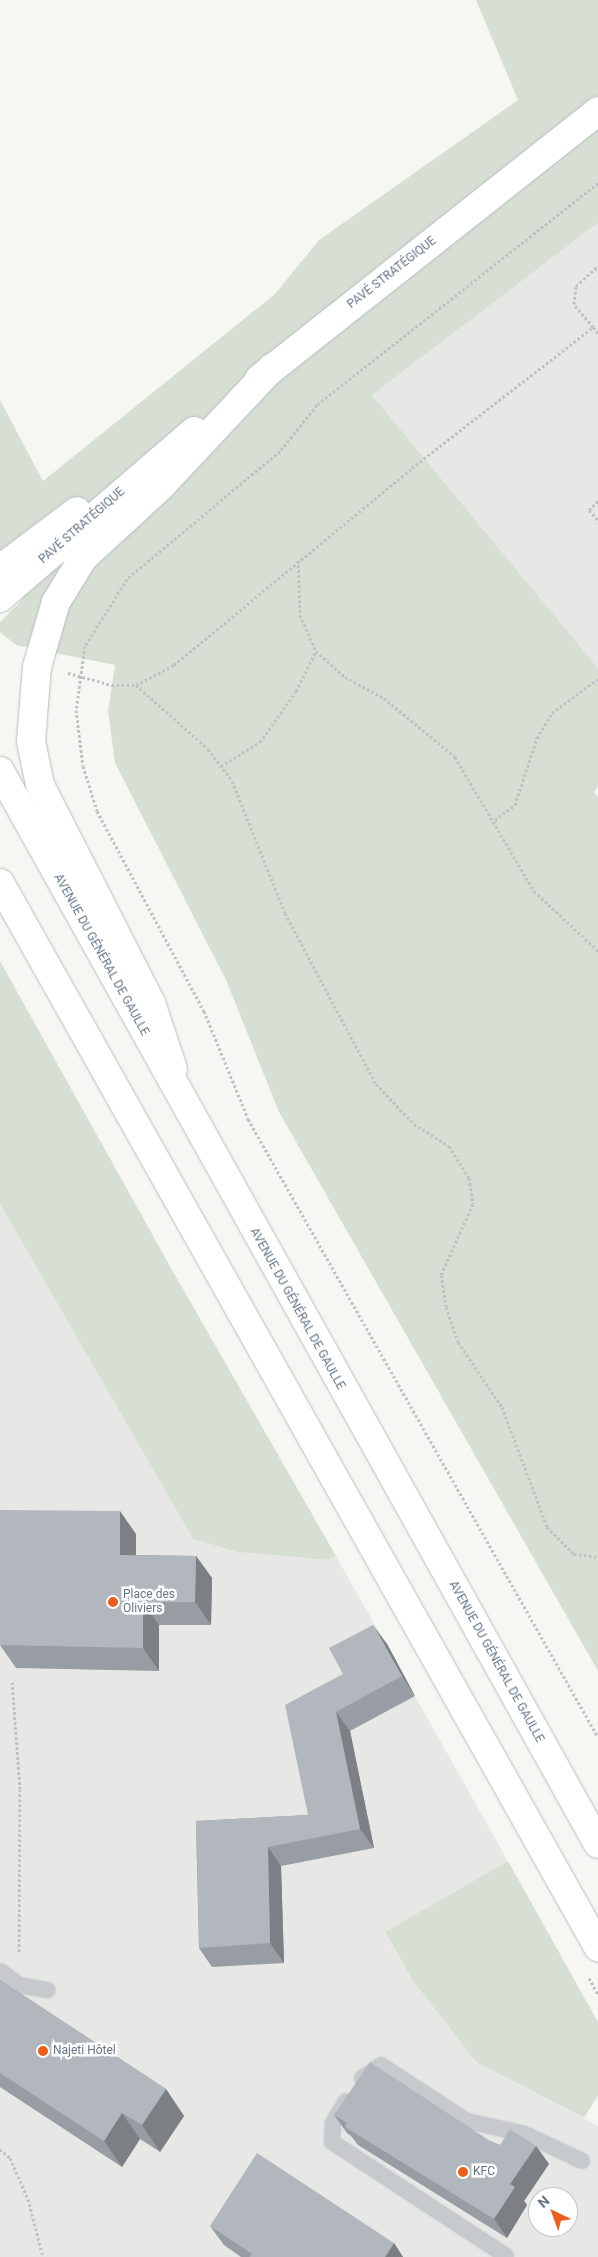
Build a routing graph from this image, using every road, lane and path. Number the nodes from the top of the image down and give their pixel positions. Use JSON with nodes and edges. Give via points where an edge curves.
{"nodes":[{"id":1,"x":598,"y":111,"type":"edge"},
{"id":2,"x":598,"y":183,"type":"edge"},
{"id":3,"x":598,"y":266,"type":"edge"},
{"id":4,"x":593,"y":326,"type":"junction"},
{"id":5,"x":598,"y":334,"type":"edge"},
{"id":6,"x":272,"y":368,"type":"junction"},
{"id":7,"x":188,"y":436,"type":"junction"},
{"id":8,"x":598,"y":502,"type":"edge"},
{"id":9,"x":598,"y":520,"type":"edge"},
{"id":10,"x":298,"y":560,"type":"junction"},
{"id":11,"x":0,"y":569,"type":"edge"},
{"id":12,"x":0,"y":598,"type":"edge"},
{"id":13,"x":316,"y":651,"type":"junction"},
{"id":14,"x":78,"y":675,"type":"junction"},
{"id":15,"x":598,"y":679,"type":"edge"},
{"id":16,"x":136,"y":685,"type":"junction"},
{"id":17,"x":221,"y":766,"type":"junction"},
{"id":18,"x":0,"y":771,"type":"edge"},
{"id":19,"x":495,"y":820,"type":"junction"},
{"id":20,"x":0,"y":883,"type":"edge"},
{"id":21,"x":598,"y":951,"type":"edge"},
{"id":22,"x":184,"y":1106,"type":"junction"},
{"id":23,"x":598,"y":1557,"type":"edge"},
{"id":24,"x":12,"y":1682,"type":"dead end"},
{"id":25,"x":598,"y":1737,"type":"edge"},
{"id":26,"x":598,"y":1844,"type":"edge"},
{"id":27,"x":598,"y":1947,"type":"edge"},
{"id":28,"x":0,"y":1971,"type":"edge"},
{"id":29,"x":19,"y":1985,"type":"junction"},
{"id":30,"x":48,"y":1990,"type":"dead end"},
{"id":31,"x":0,"y":2149,"type":"edge"},
{"id":32,"x":582,"y":2161,"type":"dead end"},
{"id":33,"x":506,"y":2256,"type":"edge"},
{"id":34,"x":42,"y":2257,"type":"edge"}],
"edges":[{"from":1,"to":6,"type":"main road","name":"PAVÉ STRATÉGIQUE"},
{"from":2,"to":14,"type":"path","via":[[317,405],[280,451],[138,568],[101,614],[85,646]]},
{"from":3,"to":4,"type":"path","via":[[576,286],[574,304]]},
{"from":4,"to":5,"type":"path"},
{"from":4,"to":10,"type":"path"},
{"from":6,"to":7,"type":"main road","name":"PAVÉ STRATÉGIQUE"},
{"from":6,"to":22,"type":"main road","via":[[161,486],[84,558],[53,611],[34,690],[31,741],[40,785],[151,1003]]},
{"from":7,"to":11,"type":"main road","name":"PAVÉ STRATÉGIQUE"},
{"from":7,"to":12,"type":"main road","name":"PAVÉ STRATÉGIQUE"},
{"from":8,"to":9,"type":"path","via":[[589,510]]},
{"from":10,"to":13,"type":"path","via":[[300,615]]},
{"from":10,"to":16,"type":"path","via":[[174,666]]},
{"from":13,"to":17,"type":"path","via":[[296,691],[260,742]]},
{"from":13,"to":19,"type":"path","via":[[345,676],[384,698],[455,757]]},
{"from":14,"to":16,"type":"path","via":[[112,685]]},
{"from":14,"to":25,"type":"path","via":[[77,728],[92,796],[204,1011],[248,1119]]},
{"from":15,"to":19,"type":"path","via":[[552,713],[537,738],[515,805]]},
{"from":16,"to":17,"type":"path","via":[[208,749]]},
{"from":17,"to":23,"type":"path","via":[[232,781],[285,913],[376,1084],[414,1124],[449,1146],[469,1178],[473,1204],[441,1275],[446,1307],[458,1342],[502,1407],[548,1527],[574,1554]]},
{"from":18,"to":22,"type":"main road","name":"AVENUE DU GÉNÉRAL DE GAULLE"},
{"from":19,"to":21,"type":"path","via":[[534,890]]},
{"from":20,"to":27,"type":"main road"},
{"from":22,"to":26,"type":"main road","name":"AVENUE DU GÉNÉRAL DE GAULLE"},
{"from":24,"to":29,"type":"path","via":[[20,1789]]},
{"from":28,"to":29,"type":"lane"},
{"from":29,"to":30,"type":"lane"},
{"from":31,"to":34,"type":"path","via":[[10,2158],[28,2199]]},
{"from":32,"to":33,"type":"lane","via":[[525,2134],[467,2121],[381,2065],[359,2080],[333,2123],[332,2142]]}]}
